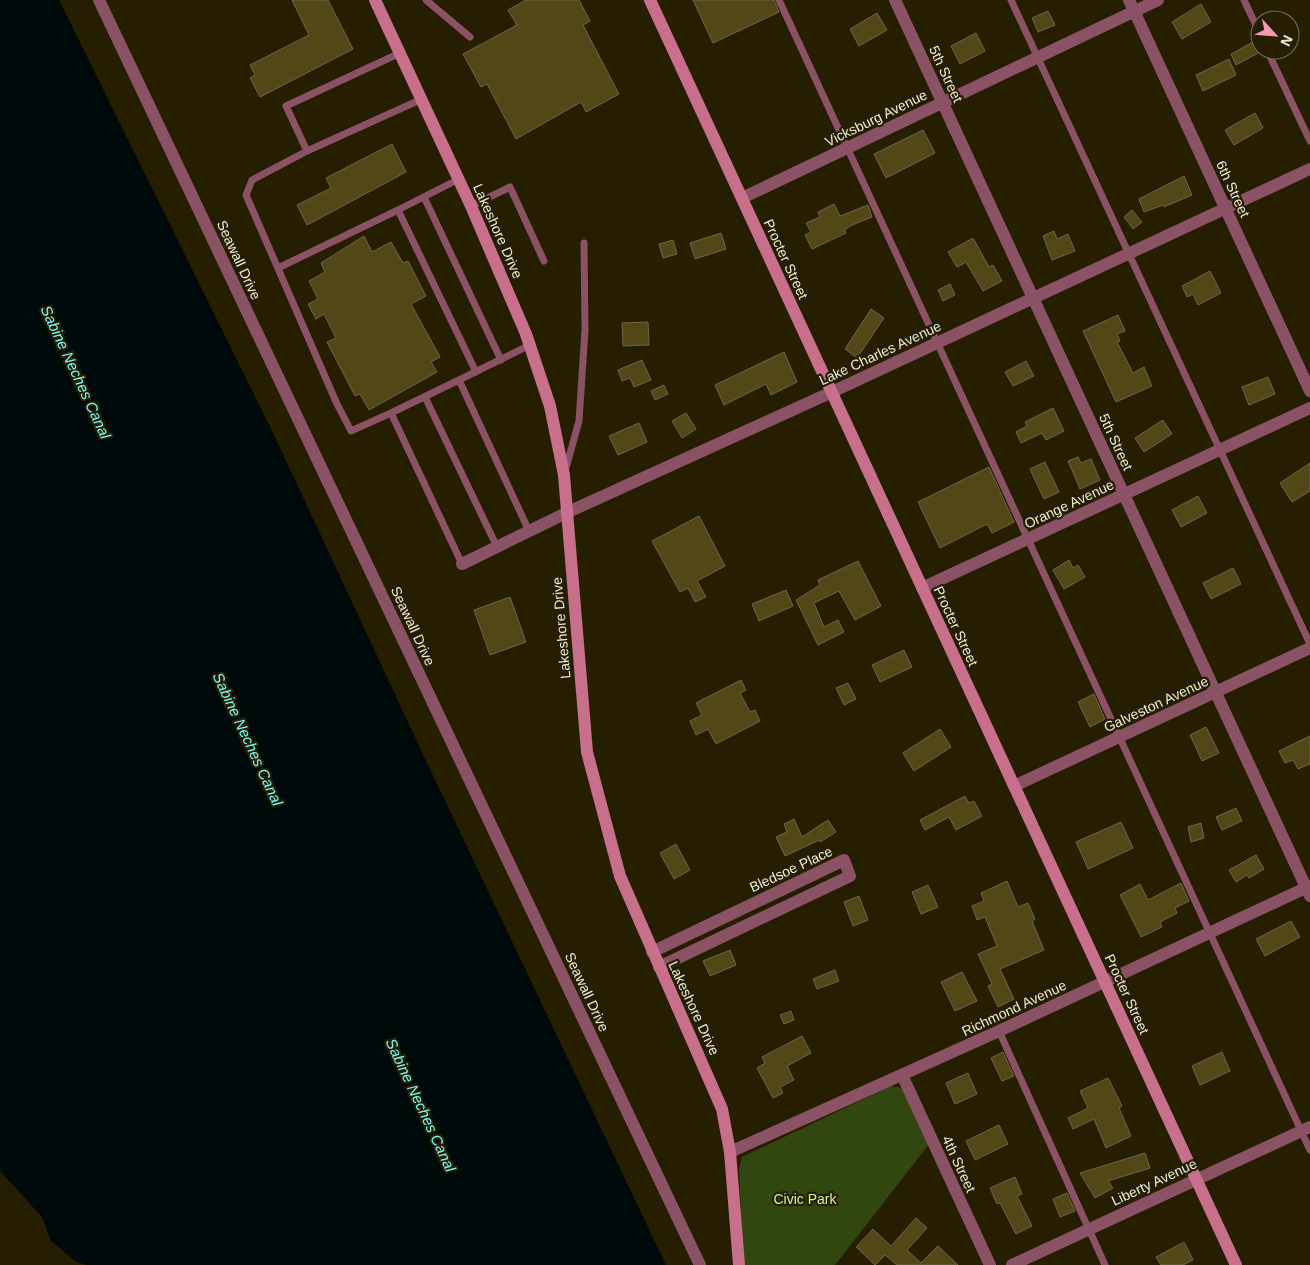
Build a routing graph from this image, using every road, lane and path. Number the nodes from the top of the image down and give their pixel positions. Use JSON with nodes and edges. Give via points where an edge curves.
{"nodes":[{"id":1,"x":99,"y":0,"type":"edge"},
{"id":2,"x":375,"y":0,"type":"edge"},
{"id":3,"x":426,"y":0,"type":"edge"},
{"id":4,"x":650,"y":0,"type":"edge"},
{"id":5,"x":779,"y":0,"type":"edge"},
{"id":6,"x":895,"y":0,"type":"edge"},
{"id":7,"x":1011,"y":0,"type":"edge"},
{"id":8,"x":1158,"y":0,"type":"edge"},
{"id":9,"x":1244,"y":0,"type":"edge"},
{"id":10,"x":1132,"y":6,"type":"edge"},
{"id":11,"x":1250,"y":13,"type":"edge"},
{"id":12,"x":470,"y":37,"type":"dead end"},
{"id":13,"x":400,"y":53,"type":"junction"},
{"id":14,"x":1037,"y":57,"type":"junction"},
{"id":15,"x":1272,"y":60,"type":"edge"},
{"id":16,"x":422,"y":99,"type":"junction"},
{"id":17,"x":942,"y":102,"type":"junction"},
{"id":18,"x":1310,"y":141,"type":"edge"},
{"id":19,"x":848,"y":148,"type":"junction"},
{"id":20,"x":307,"y":151,"type":"junction"},
{"id":21,"x":1310,"y":169,"type":"edge"},
{"id":22,"x":459,"y":179,"type":"junction"},
{"id":23,"x":424,"y":197,"type":"junction"},
{"id":24,"x":742,"y":198,"type":"junction"},
{"id":25,"x":471,"y":206,"type":"junction"},
{"id":26,"x":1226,"y":208,"type":"junction"},
{"id":27,"x":398,"y":210,"type":"junction"},
{"id":28,"x":584,"y":243,"type":"dead end"},
{"id":29,"x":1128,"y":253,"type":"junction"},
{"id":30,"x":544,"y":261,"type":"dead end"},
{"id":31,"x":278,"y":268,"type":"junction"},
{"id":32,"x":1033,"y":298,"type":"junction"},
{"id":33,"x":937,"y":343,"type":"junction"},
{"id":34,"x":530,"y":345,"type":"junction"},
{"id":35,"x":501,"y":360,"type":"junction"},
{"id":36,"x":476,"y":372,"type":"junction"},
{"id":37,"x":459,"y":380,"type":"junction"},
{"id":38,"x":1310,"y":391,"type":"edge"},
{"id":39,"x":832,"y":392,"type":"junction"},
{"id":40,"x":424,"y":397,"type":"junction"},
{"id":41,"x":1310,"y":408,"type":"edge"},
{"id":42,"x":391,"y":413,"type":"junction"},
{"id":43,"x":1220,"y":450,"type":"junction"},
{"id":44,"x":564,"y":475,"type":"junction"},
{"id":45,"x":1124,"y":496,"type":"junction"},
{"id":46,"x":566,"y":513,"type":"junction"},
{"id":47,"x":529,"y":531,"type":"junction"},
{"id":48,"x":1029,"y":539,"type":"junction"},
{"id":49,"x":497,"y":547,"type":"junction"},
{"id":50,"x":462,"y":564,"type":"joint"},
{"id":51,"x":922,"y":588,"type":"junction"},
{"id":52,"x":1310,"y":644,"type":"edge"},
{"id":53,"x":1310,"y":648,"type":"edge"},
{"id":54,"x":1216,"y":692,"type":"junction"},
{"id":55,"x":1120,"y":737,"type":"junction"},
{"id":56,"x":1014,"y":786,"type":"junction"},
{"id":57,"x":1309,"y":890,"type":"edge"},
{"id":58,"x":1211,"y":933,"type":"junction"},
{"id":59,"x":652,"y":952,"type":"junction"},
{"id":60,"x":659,"y":967,"type":"junction"},
{"id":61,"x":1105,"y":982,"type":"junction"},
{"id":62,"x":1000,"y":1032,"type":"junction"},
{"id":63,"x":902,"y":1075,"type":"junction"},
{"id":64,"x":1306,"y":1129,"type":"edge"},
{"id":65,"x":1310,"y":1150,"type":"edge"},
{"id":66,"x":730,"y":1152,"type":"junction"},
{"id":67,"x":1196,"y":1179,"type":"junction"},
{"id":68,"x":1089,"y":1229,"type":"junction"},
{"id":69,"x":700,"y":1265,"type":"edge"},
{"id":70,"x":739,"y":1265,"type":"edge"},
{"id":71,"x":990,"y":1265,"type":"edge"},
{"id":72,"x":1012,"y":1265,"type":"edge"},
{"id":73,"x":1105,"y":1265,"type":"edge"},
{"id":74,"x":1236,"y":1265,"type":"edge"}],
"edges":[{"from":1,"to":69,"type":"street","name":"Seawall Drive"},
{"from":2,"to":13,"type":"main road","name":"Lakeshore Drive"},
{"from":3,"to":12,"type":"lane"},
{"from":4,"to":24,"type":"main road","name":"Procter Street"},
{"from":5,"to":19,"type":"lane"},
{"from":6,"to":17,"type":"street","name":"5th Street"},
{"from":7,"to":14,"type":"lane"},
{"from":8,"to":10,"type":"street","name":"Vicksburg Avenue"},
{"from":9,"to":11,"type":"lane"},
{"from":10,"to":14,"type":"street","name":"Vicksburg Avenue"},
{"from":10,"to":26,"type":"street","name":"6th Street"},
{"from":13,"to":16,"type":"main road","name":"Lakeshore Drive"},
{"from":13,"to":20,"type":"lane","via":[[286,106]]},
{"from":14,"to":17,"type":"street","name":"Vicksburg Avenue"},
{"from":14,"to":29,"type":"lane"},
{"from":15,"to":18,"type":"lane"},
{"from":16,"to":20,"type":"lane"},
{"from":16,"to":22,"type":"main road","name":"Lakeshore Drive"},
{"from":17,"to":19,"type":"street","name":"Vicksburg Avenue"},
{"from":17,"to":32,"type":"street","name":"5th Street"},
{"from":19,"to":24,"type":"street","name":"Vicksburg Avenue"},
{"from":19,"to":33,"type":"lane"},
{"from":20,"to":31,"type":"lane","via":[[252,180],[246,195]]},
{"from":21,"to":26,"type":"street","name":"Lake Charles Avenue"},
{"from":22,"to":23,"type":"lane"},
{"from":22,"to":25,"type":"main road","name":"Lakeshore Drive"},
{"from":23,"to":27,"type":"lane"},
{"from":23,"to":35,"type":"lane"},
{"from":24,"to":39,"type":"main road","name":"Procter Street"},
{"from":25,"to":30,"type":"lane","via":[[510,187]]},
{"from":25,"to":34,"type":"main road","name":"Lakeshore Drive"},
{"from":26,"to":29,"type":"street","name":"Lake Charles Avenue"},
{"from":26,"to":38,"type":"street","name":"6th Street"},
{"from":27,"to":31,"type":"lane"},
{"from":27,"to":36,"type":"lane"},
{"from":28,"to":44,"type":"lane","via":[[585,330],[579,421]]},
{"from":29,"to":32,"type":"street","name":"Lake Charles Avenue"},
{"from":29,"to":43,"type":"lane"},
{"from":31,"to":42,"type":"lane","via":[[352,431]]},
{"from":32,"to":33,"type":"street","name":"Lake Charles Avenue"},
{"from":32,"to":45,"type":"street","name":"5th Street"},
{"from":33,"to":39,"type":"street","name":"Lake Charles Avenue"},
{"from":33,"to":48,"type":"lane"},
{"from":34,"to":35,"type":"lane"},
{"from":34,"to":44,"type":"main road","name":"Lakeshore Drive","via":[[550,406]]},
{"from":35,"to":36,"type":"lane"},
{"from":36,"to":37,"type":"lane"},
{"from":37,"to":40,"type":"lane"},
{"from":37,"to":47,"type":"lane"},
{"from":39,"to":46,"type":"street","name":"Lake Charles Avenue"},
{"from":39,"to":51,"type":"main road","name":"Procter Street"},
{"from":40,"to":42,"type":"lane"},
{"from":40,"to":49,"type":"lane"},
{"from":41,"to":43,"type":"street","name":"Orange Avenue"},
{"from":42,"to":50,"type":"lane"},
{"from":43,"to":45,"type":"street","name":"Orange Avenue"},
{"from":43,"to":52,"type":"lane"},
{"from":44,"to":46,"type":"main road","name":"Lakeshore Drive"},
{"from":45,"to":48,"type":"street","name":"Orange Avenue"},
{"from":45,"to":54,"type":"street","name":"5th Street"},
{"from":46,"to":47,"type":"street","name":"Lake Charles Avenue"},
{"from":46,"to":59,"type":"main road","name":"Lakeshore Drive","via":[[587,752],[620,876]]},
{"from":47,"to":49,"type":"street","name":"Lake Charles Avenue"},
{"from":48,"to":51,"type":"street","name":"Orange Avenue"},
{"from":48,"to":55,"type":"lane"},
{"from":49,"to":50,"type":"street","name":"Lake Charles Avenue"},
{"from":51,"to":56,"type":"main road","name":"Procter Street"},
{"from":53,"to":54,"type":"street","name":"Galveston Avenue"},
{"from":54,"to":55,"type":"street","name":"Galveston Avenue"},
{"from":54,"to":57,"type":"street","name":"5th Street"},
{"from":55,"to":56,"type":"street","name":"Galveston Avenue"},
{"from":55,"to":58,"type":"lane"},
{"from":56,"to":61,"type":"main road","name":"Procter Street"},
{"from":57,"to":58,"type":"street","name":"Richmond Avenue"},
{"from":58,"to":61,"type":"street","name":"Richmond Avenue"},
{"from":58,"to":64,"type":"lane"},
{"from":59,"to":60,"type":"main road","name":"Lakeshore Drive"},
{"from":59,"to":60,"type":"street","name":"Bledsoe Place","via":[[844,860],[850,876]]},
{"from":60,"to":66,"type":"main road","name":"Lakeshore Drive","via":[[722,1109]]},
{"from":61,"to":62,"type":"street","name":"Richmond Avenue"},
{"from":61,"to":67,"type":"main road","name":"Procter Street"},
{"from":62,"to":63,"type":"street","name":"Richmond Avenue"},
{"from":62,"to":68,"type":"lane"},
{"from":63,"to":66,"type":"street","name":"Richmond Avenue"},
{"from":63,"to":71,"type":"street","name":"4th Street"},
{"from":64,"to":65,"type":"lane"},
{"from":64,"to":67,"type":"street","name":"Liberty Avenue"},
{"from":66,"to":70,"type":"main road","name":"Lakeshore Drive"},
{"from":67,"to":68,"type":"street","name":"Liberty Avenue"},
{"from":67,"to":74,"type":"main road","name":"Procter Street"},
{"from":68,"to":72,"type":"street","name":"Liberty Avenue"},
{"from":68,"to":73,"type":"lane"}]}
